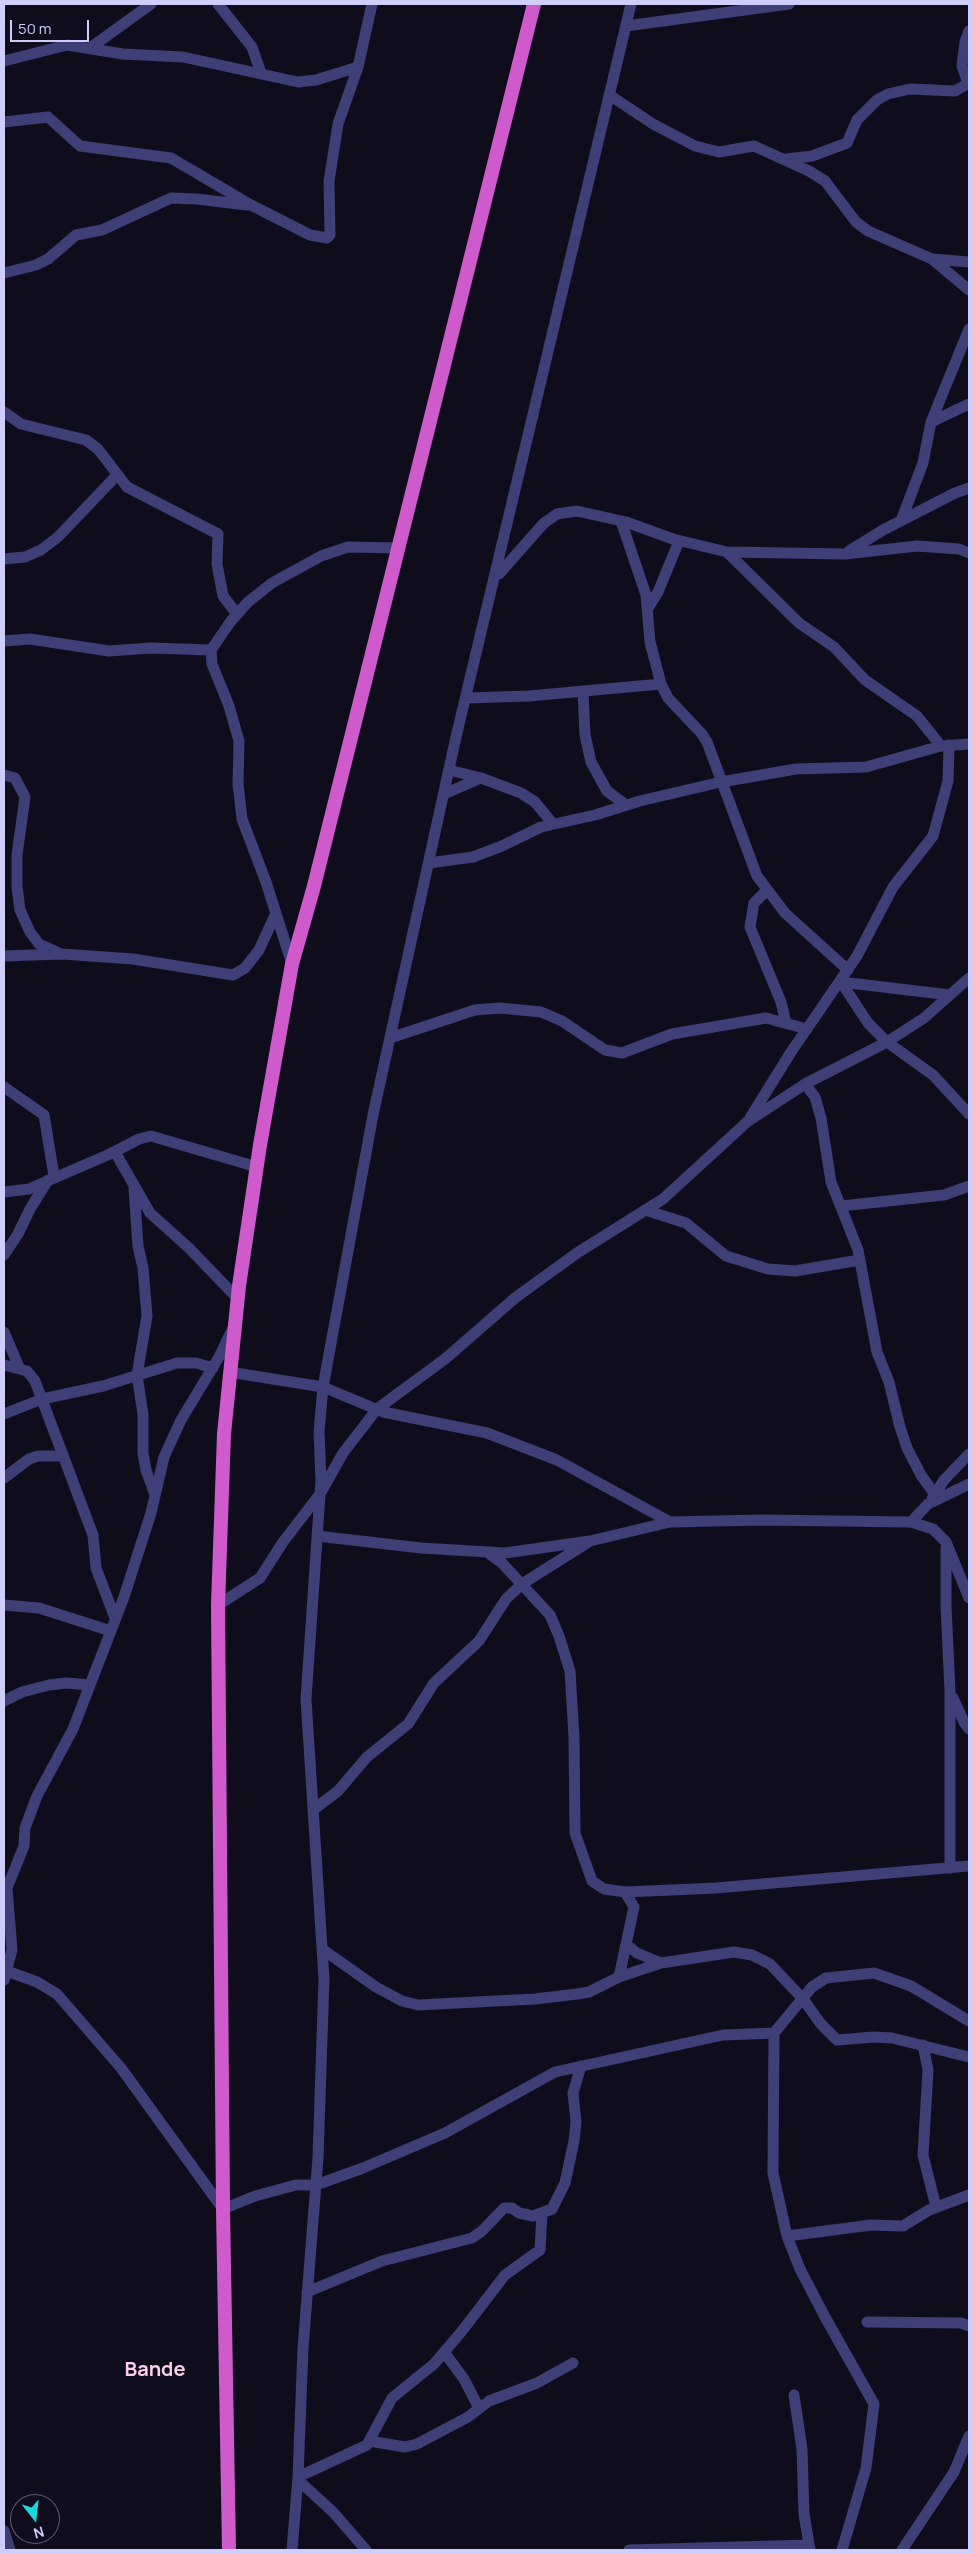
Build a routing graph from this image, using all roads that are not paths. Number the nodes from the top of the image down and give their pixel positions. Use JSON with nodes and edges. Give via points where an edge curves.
{"nodes":[{"id":1,"x":151,"y":4,"type":"edge"},
{"id":2,"x":218,"y":4,"type":"edge"},
{"id":3,"x":372,"y":4,"type":"edge"},
{"id":4,"x":534,"y":4,"type":"edge"},
{"id":5,"x":631,"y":4,"type":"edge"},
{"id":6,"x":789,"y":4,"type":"edge"},
{"id":7,"x":626,"y":26,"type":"junction"},
{"id":8,"x":969,"y":31,"type":"edge"},
{"id":9,"x":90,"y":48,"type":"junction"},
{"id":10,"x":4,"y":61,"type":"edge"},
{"id":11,"x":358,"y":67,"type":"junction"},
{"id":12,"x":261,"y":74,"type":"junction"},
{"id":13,"x":342,"y":74,"type":"junction"},
{"id":14,"x":354,"y":81,"type":"junction"},
{"id":15,"x":969,"y":83,"type":"edge"},
{"id":16,"x":611,"y":96,"type":"junction"},
{"id":17,"x":4,"y":122,"type":"edge"},
{"id":18,"x":785,"y":159,"type":"junction"},
{"id":19,"x":251,"y":205,"type":"junction"},
{"id":20,"x":932,"y":259,"type":"junction"},
{"id":21,"x":969,"y":262,"type":"edge"},
{"id":22,"x":4,"y":273,"type":"edge"},
{"id":23,"x":969,"y":290,"type":"edge"},
{"id":24,"x":969,"y":329,"type":"edge"},
{"id":25,"x":969,"y":404,"type":"edge"},
{"id":26,"x":4,"y":412,"type":"edge"},
{"id":27,"x":931,"y":422,"type":"junction"},
{"id":28,"x":117,"y":475,"type":"junction"},
{"id":29,"x":969,"y":488,"type":"edge"},
{"id":30,"x":901,"y":521,"type":"junction"},
{"id":31,"x":621,"y":522,"type":"junction"},
{"id":32,"x":679,"y":541,"type":"junction"},
{"id":33,"x":398,"y":548,"type":"junction"},
{"id":34,"x":727,"y":552,"type":"junction"},
{"id":35,"x":969,"y":553,"type":"edge"},
{"id":36,"x":845,"y":554,"type":"junction"},
{"id":37,"x":4,"y":559,"type":"edge"},
{"id":38,"x":495,"y":581,"type":"junction"},
{"id":39,"x":648,"y":608,"type":"junction"},
{"id":40,"x":237,"y":614,"type":"junction"},
{"id":41,"x":4,"y":641,"type":"edge"},
{"id":42,"x":211,"y":650,"type":"junction"},
{"id":43,"x":661,"y":684,"type":"junction"},
{"id":44,"x":583,"y":691,"type":"junction"},
{"id":45,"x":466,"y":698,"type":"junction"},
{"id":46,"x":969,"y":744,"type":"edge"},
{"id":47,"x":945,"y":746,"type":"junction"},
{"id":48,"x":449,"y":770,"type":"junction"},
{"id":49,"x":4,"y":775,"type":"edge"},
{"id":50,"x":481,"y":778,"type":"junction"},
{"id":51,"x":721,"y":782,"type":"junction"},
{"id":52,"x":444,"y":794,"type":"junction"},
{"id":53,"x":626,"y":806,"type":"junction"},
{"id":54,"x":553,"y":824,"type":"junction"},
{"id":55,"x":429,"y":864,"type":"junction"},
{"id":56,"x":766,"y":891,"type":"junction"},
{"id":57,"x":276,"y":913,"type":"junction"},
{"id":58,"x":62,"y":954,"type":"junction"},
{"id":59,"x":4,"y":956,"type":"edge"},
{"id":60,"x":292,"y":964,"type":"junction"},
{"id":61,"x":848,"y":970,"type":"junction"},
{"id":62,"x":969,"y":978,"type":"edge"},
{"id":63,"x":841,"y":982,"type":"junction"},
{"id":64,"x":950,"y":995,"type":"junction"},
{"id":65,"x":786,"y":1023,"type":"junction"},
{"id":66,"x":807,"y":1029,"type":"junction"},
{"id":67,"x":390,"y":1038,"type":"junction"},
{"id":68,"x":887,"y":1042,"type":"junction"},
{"id":69,"x":805,"y":1084,"type":"junction"},
{"id":70,"x":4,"y":1086,"type":"edge"},
{"id":71,"x":969,"y":1114,"type":"edge"},
{"id":72,"x":747,"y":1122,"type":"junction"},
{"id":73,"x":115,"y":1152,"type":"junction"},
{"id":74,"x":257,"y":1166,"type":"junction"},
{"id":75,"x":51,"y":1178,"type":"junction"},
{"id":76,"x":969,"y":1186,"type":"edge"},
{"id":77,"x":134,"y":1188,"type":"junction"},
{"id":78,"x":4,"y":1192,"type":"edge"},
{"id":79,"x":841,"y":1206,"type":"junction"},
{"id":80,"x":645,"y":1210,"type":"junction"},
{"id":81,"x":4,"y":1255,"type":"edge"},
{"id":82,"x":860,"y":1260,"type":"junction"},
{"id":83,"x":238,"y":1299,"type":"junction"},
{"id":84,"x":235,"y":1325,"type":"junction"},
{"id":85,"x":4,"y":1332,"type":"edge"},
{"id":86,"x":4,"y":1365,"type":"edge"},
{"id":87,"x":19,"y":1367,"type":"junction"},
{"id":88,"x":213,"y":1368,"type":"junction"},
{"id":89,"x":229,"y":1372,"type":"junction"},
{"id":90,"x":136,"y":1375,"type":"junction"},
{"id":91,"x":323,"y":1387,"type":"junction"},
{"id":92,"x":42,"y":1399,"type":"junction"},
{"id":93,"x":377,"y":1409,"type":"junction"},
{"id":94,"x":4,"y":1414,"type":"edge"},
{"id":95,"x":969,"y":1454,"type":"edge"},
{"id":96,"x":63,"y":1456,"type":"junction"},
{"id":97,"x":4,"y":1478,"type":"edge"},
{"id":98,"x":969,"y":1484,"type":"edge"},
{"id":99,"x":320,"y":1494,"type":"junction"},
{"id":100,"x":155,"y":1495,"type":"junction"},
{"id":101,"x":934,"y":1499,"type":"junction"},
{"id":102,"x":670,"y":1522,"type":"junction"},
{"id":103,"x":911,"y":1522,"type":"junction"},
{"id":104,"x":317,"y":1536,"type":"junction"},
{"id":105,"x":590,"y":1541,"type":"junction"},
{"id":106,"x":946,"y":1542,"type":"junction"},
{"id":107,"x":487,"y":1552,"type":"junction"},
{"id":108,"x":522,"y":1584,"type":"junction"},
{"id":109,"x":969,"y":1598,"type":"edge"},
{"id":110,"x":4,"y":1605,"type":"edge"},
{"id":111,"x":218,"y":1605,"type":"junction"},
{"id":112,"x":116,"y":1618,"type":"junction"},
{"id":113,"x":110,"y":1631,"type":"junction"},
{"id":114,"x":90,"y":1685,"type":"junction"},
{"id":115,"x":950,"y":1691,"type":"junction"},
{"id":116,"x":4,"y":1701,"type":"edge"},
{"id":117,"x":969,"y":1729,"type":"edge"},
{"id":118,"x":313,"y":1810,"type":"junction"},
{"id":119,"x":969,"y":1866,"type":"edge"},
{"id":120,"x":950,"y":1868,"type":"junction"},
{"id":121,"x":625,"y":1892,"type":"junction"},
{"id":122,"x":627,"y":1945,"type":"junction"},
{"id":123,"x":322,"y":1949,"type":"junction"},
{"id":124,"x":661,"y":1963,"type":"junction"},
{"id":125,"x":5,"y":1974,"type":"edge"},
{"id":126,"x":619,"y":1977,"type":"junction"},
{"id":127,"x":803,"y":1999,"type":"junction"},
{"id":128,"x":969,"y":2021,"type":"edge"},
{"id":129,"x":774,"y":2033,"type":"junction"},
{"id":130,"x":923,"y":2045,"type":"junction"},
{"id":131,"x":969,"y":2057,"type":"edge"},
{"id":132,"x":581,"y":2066,"type":"junction"},
{"id":133,"x":316,"y":2185,"type":"junction"},
{"id":134,"x":969,"y":2195,"type":"edge"},
{"id":135,"x":936,"y":2207,"type":"junction"},
{"id":136,"x":223,"y":2209,"type":"junction"},
{"id":137,"x":542,"y":2214,"type":"junction"},
{"id":138,"x":787,"y":2236,"type":"junction"},
{"id":139,"x":307,"y":2292,"type":"junction"},
{"id":140,"x":867,"y":2322,"type":"dead end"},
{"id":141,"x":969,"y":2326,"type":"edge"},
{"id":142,"x":444,"y":2352,"type":"junction"},
{"id":143,"x":573,"y":2363,"type":"dead end"},
{"id":144,"x":794,"y":2395,"type":"dead end"},
{"id":145,"x":479,"y":2408,"type":"junction"},
{"id":146,"x":969,"y":2436,"type":"edge"},
{"id":147,"x":369,"y":2441,"type":"junction"},
{"id":148,"x":298,"y":2478,"type":"junction"},
{"id":149,"x":4,"y":2531,"type":"edge"},
{"id":150,"x":809,"y":2548,"type":"edge"},
{"id":151,"x":10,"y":2550,"type":"edge"},
{"id":152,"x":229,"y":2550,"type":"edge"},
{"id":153,"x":292,"y":2550,"type":"edge"},
{"id":154,"x":366,"y":2550,"type":"edge"},
{"id":155,"x":630,"y":2550,"type":"edge"},
{"id":156,"x":842,"y":2550,"type":"edge"},
{"id":157,"x":902,"y":2550,"type":"edge"}],
"edges":[{"from":1,"to":9,"type":"street"},
{"from":2,"to":12,"type":"street","via":[[252,47]]},
{"from":3,"to":11,"type":"street"},
{"from":4,"to":33,"type":"highway"},
{"from":5,"to":7,"type":"street"},
{"from":6,"to":7,"type":"street"},
{"from":7,"to":16,"type":"street"},
{"from":8,"to":15,"type":"street","via":[[962,66]]},
{"from":9,"to":10,"type":"street","via":[[67,45]]},
{"from":9,"to":12,"type":"street","via":[[124,54],[183,56]]},
{"from":11,"to":13,"type":"street"},
{"from":11,"to":14,"type":"street"},
{"from":12,"to":13,"type":"street","via":[[298,82]]},
{"from":13,"to":14,"type":"street"},
{"from":14,"to":19,"type":"street","via":[[344,100],[329,181],[330,235],[323,238],[310,235]]},
{"from":15,"to":18,"type":"street","via":[[954,91],[910,89],[888,94],[857,120],[847,143],[812,156]]},
{"from":16,"to":18,"type":"street","via":[[653,124],[696,146],[719,152],[754,146]]},
{"from":16,"to":38,"type":"street"},
{"from":17,"to":19,"type":"street","via":[[48,116],[80,146],[171,158]]},
{"from":18,"to":20,"type":"street","via":[[825,181],[856,222],[868,231]]},
{"from":19,"to":22,"type":"street","via":[[171,198],[102,230],[76,235],[36,265]]},
{"from":20,"to":21,"type":"street"},
{"from":20,"to":23,"type":"street"},
{"from":24,"to":27,"type":"street"},
{"from":25,"to":27,"type":"street"},
{"from":26,"to":28,"type":"street","via":[[21,424],[86,440],[98,449]]},
{"from":27,"to":30,"type":"street","via":[[923,463]]},
{"from":28,"to":37,"type":"street","via":[[58,537],[25,557]]},
{"from":28,"to":40,"type":"street","via":[[127,488],[218,534],[217,564],[223,596]]},
{"from":29,"to":30,"type":"street"},
{"from":30,"to":36,"type":"street"},
{"from":31,"to":32,"type":"street"},
{"from":31,"to":38,"type":"street","via":[[577,511],[557,514],[526,542]]},
{"from":31,"to":39,"type":"street"},
{"from":32,"to":34,"type":"street"},
{"from":32,"to":39,"type":"street"},
{"from":33,"to":40,"type":"street","via":[[348,547],[321,556],[272,583]]},
{"from":33,"to":60,"type":"highway"},
{"from":34,"to":36,"type":"street"},
{"from":34,"to":47,"type":"street","via":[[799,623],[834,648],[865,680],[917,716]]},
{"from":35,"to":36,"type":"street","via":[[959,549],[917,546]]},
{"from":38,"to":45,"type":"street"},
{"from":39,"to":43,"type":"street","via":[[650,642]]},
{"from":40,"to":42,"type":"street"},
{"from":41,"to":42,"type":"street","via":[[30,639],[109,651],[151,648]]},
{"from":42,"to":57,"type":"street","via":[[212,664],[239,742],[238,784],[242,818]]},
{"from":43,"to":44,"type":"street"},
{"from":43,"to":51,"type":"street","via":[[680,712],[702,734]]},
{"from":44,"to":45,"type":"street"},
{"from":44,"to":53,"type":"street","via":[[585,735],[591,762],[607,791]]},
{"from":45,"to":48,"type":"street"},
{"from":46,"to":47,"type":"street"},
{"from":47,"to":51,"type":"street","via":[[866,767],[796,769]]},
{"from":47,"to":61,"type":"street","via":[[948,781],[933,836],[893,887]]},
{"from":48,"to":50,"type":"street"},
{"from":48,"to":52,"type":"street"},
{"from":49,"to":58,"type":"street","via":[[15,778],[24,796],[16,855],[20,910],[39,944]]},
{"from":50,"to":52,"type":"street"},
{"from":50,"to":54,"type":"street","via":[[535,802]]},
{"from":51,"to":53,"type":"street"},
{"from":51,"to":56,"type":"street","via":[[757,876]]},
{"from":52,"to":55,"type":"street"},
{"from":53,"to":54,"type":"street"},
{"from":54,"to":55,"type":"street","via":[[472,857]]},
{"from":55,"to":67,"type":"street"},
{"from":56,"to":61,"type":"street"},
{"from":56,"to":65,"type":"street","via":[[754,903],[750,927],[781,1002]]},
{"from":57,"to":58,"type":"street","via":[[259,950],[245,968],[233,975],[133,959]]},
{"from":57,"to":60,"type":"street"},
{"from":58,"to":59,"type":"street"},
{"from":60,"to":74,"type":"highway"},
{"from":61,"to":63,"type":"street"},
{"from":62,"to":64,"type":"street"},
{"from":63,"to":64,"type":"street"},
{"from":63,"to":66,"type":"street"},
{"from":63,"to":68,"type":"street","via":[[868,1023]]},
{"from":64,"to":68,"type":"street","via":[[924,1018]]},
{"from":65,"to":66,"type":"street"},
{"from":65,"to":67,"type":"street","via":[[766,1018],[734,1022],[672,1034],[622,1053],[605,1050],[541,1012],[500,1008],[475,1010]]},
{"from":66,"to":72,"type":"street"},
{"from":67,"to":91,"type":"street"},
{"from":68,"to":69,"type":"street"},
{"from":68,"to":71,"type":"street","via":[[933,1075]]},
{"from":69,"to":72,"type":"street"},
{"from":69,"to":79,"type":"street","via":[[815,1097],[831,1182]]},
{"from":70,"to":75,"type":"street","via":[[44,1115]]},
{"from":72,"to":80,"type":"street","via":[[663,1199]]},
{"from":73,"to":74,"type":"street","via":[[151,1136]]},
{"from":73,"to":75,"type":"street"},
{"from":73,"to":77,"type":"street"},
{"from":74,"to":83,"type":"highway"},
{"from":75,"to":78,"type":"street","via":[[29,1189]]},
{"from":75,"to":81,"type":"street"},
{"from":76,"to":79,"type":"street","via":[[944,1195]]},
{"from":77,"to":83,"type":"street","via":[[150,1213]]},
{"from":77,"to":90,"type":"street","via":[[147,1316]]},
{"from":79,"to":82,"type":"street"},
{"from":80,"to":82,"type":"street","via":[[686,1223],[726,1256],[768,1269],[795,1271]]},
{"from":80,"to":93,"type":"street","via":[[576,1253],[515,1298],[445,1359]]},
{"from":82,"to":101,"type":"street","via":[[877,1352],[903,1434]]},
{"from":83,"to":84,"type":"highway"},
{"from":84,"to":88,"type":"street"},
{"from":84,"to":89,"type":"highway"},
{"from":85,"to":87,"type":"street"},
{"from":86,"to":87,"type":"street"},
{"from":87,"to":92,"type":"street","via":[[36,1381]]},
{"from":88,"to":90,"type":"street","via":[[196,1363],[177,1363]]},
{"from":88,"to":100,"type":"street","via":[[181,1420],[164,1457]]},
{"from":89,"to":91,"type":"street"},
{"from":89,"to":111,"type":"highway"},
{"from":90,"to":92,"type":"street"},
{"from":90,"to":100,"type":"street","via":[[144,1414],[143,1453]]},
{"from":91,"to":93,"type":"street"},
{"from":91,"to":99,"type":"street","via":[[318,1432]]},
{"from":92,"to":94,"type":"street"},
{"from":92,"to":96,"type":"street"},
{"from":93,"to":99,"type":"street","via":[[343,1453]]},
{"from":93,"to":102,"type":"street","via":[[487,1433],[557,1460]]},
{"from":95,"to":101,"type":"street","via":[[944,1480]]},
{"from":96,"to":97,"type":"street","via":[[29,1459]]},
{"from":96,"to":112,"type":"street","via":[[93,1535],[96,1568]]},
{"from":98,"to":101,"type":"street"},
{"from":99,"to":104,"type":"street"},
{"from":99,"to":111,"type":"street","via":[[260,1578]]},
{"from":100,"to":112,"type":"street"},
{"from":101,"to":103,"type":"street"},
{"from":102,"to":103,"type":"street"},
{"from":102,"to":105,"type":"street"},
{"from":103,"to":106,"type":"street","via":[[933,1529]]},
{"from":104,"to":107,"type":"street"},
{"from":104,"to":118,"type":"street","via":[[306,1699]]},
{"from":105,"to":107,"type":"street","via":[[536,1550]]},
{"from":105,"to":108,"type":"street"},
{"from":106,"to":109,"type":"street"},
{"from":106,"to":115,"type":"street"},
{"from":107,"to":108,"type":"street"},
{"from":108,"to":118,"type":"street","via":[[506,1599],[479,1642],[434,1683],[408,1724],[367,1757],[338,1791]]},
{"from":108,"to":121,"type":"street","via":[[550,1615],[570,1671],[574,1833],[580,1852],[592,1881],[604,1889]]},
{"from":110,"to":113,"type":"street","via":[[39,1608]]},
{"from":111,"to":136,"type":"highway"},
{"from":112,"to":113,"type":"street"},
{"from":113,"to":114,"type":"street"},
{"from":114,"to":116,"type":"street","via":[[48,1685]]},
{"from":114,"to":125,"type":"street","via":[[73,1729],[37,1796],[25,1828],[24,1846],[7,1888],[12,1950]]},
{"from":115,"to":117,"type":"street"},
{"from":115,"to":120,"type":"street"},
{"from":118,"to":123,"type":"street"},
{"from":119,"to":120,"type":"street"},
{"from":120,"to":121,"type":"street","via":[[716,1888]]},
{"from":121,"to":122,"type":"street","via":[[634,1907]]},
{"from":122,"to":124,"type":"street"},
{"from":122,"to":126,"type":"street"},
{"from":123,"to":126,"type":"street","via":[[376,1987],[402,2001],[418,2005],[577,1994],[589,1992]]},
{"from":123,"to":133,"type":"street","via":[[324,1989]]},
{"from":124,"to":126,"type":"street"},
{"from":124,"to":127,"type":"street","via":[[734,1952],[752,1955],[770,1964]]},
{"from":125,"to":136,"type":"street","via":[[37,1982],[57,1994],[121,2068]]},
{"from":127,"to":128,"type":"street","via":[[826,1978],[874,1973],[911,1986]]},
{"from":127,"to":129,"type":"street"},
{"from":127,"to":130,"type":"street","via":[[837,2040],[892,2038]]},
{"from":129,"to":132,"type":"street","via":[[723,2035]]},
{"from":129,"to":138,"type":"street","via":[[773,2173]]},
{"from":130,"to":131,"type":"street"},
{"from":130,"to":135,"type":"street","via":[[928,2070],[923,2154]]},
{"from":132,"to":133,"type":"street","via":[[555,2072],[444,2133]]},
{"from":132,"to":137,"type":"street","via":[[573,2093],[576,2132],[564,2183],[552,2209]]},
{"from":133,"to":136,"type":"street","via":[[296,2186],[255,2196]]},
{"from":133,"to":139,"type":"street"},
{"from":134,"to":135,"type":"street"},
{"from":135,"to":138,"type":"street","via":[[903,2226],[871,2225]]},
{"from":136,"to":152,"type":"highway"},
{"from":137,"to":139,"type":"street","via":[[533,2216],[504,2208],[472,2238],[382,2261]]},
{"from":137,"to":142,"type":"street","via":[[540,2250],[498,2282]]},
{"from":138,"to":156,"type":"street","via":[[800,2269],[874,2404],[866,2468]]},
{"from":139,"to":148,"type":"street"},
{"from":140,"to":141,"type":"street","via":[[961,2323]]},
{"from":142,"to":145,"type":"street","via":[[464,2379]]},
{"from":142,"to":147,"type":"street","via":[[392,2398]]},
{"from":143,"to":145,"type":"street"},
{"from":144,"to":150,"type":"street","via":[[802,2449],[804,2514]]},
{"from":145,"to":147,"type":"street","via":[[416,2444],[405,2446]]},
{"from":146,"to":157,"type":"street","via":[[954,2472]]},
{"from":147,"to":148,"type":"street","via":[[344,2457]]},
{"from":148,"to":153,"type":"street"},
{"from":148,"to":154,"type":"street"},
{"from":149,"to":151,"type":"street"},
{"from":150,"to":155,"type":"street"}]}
